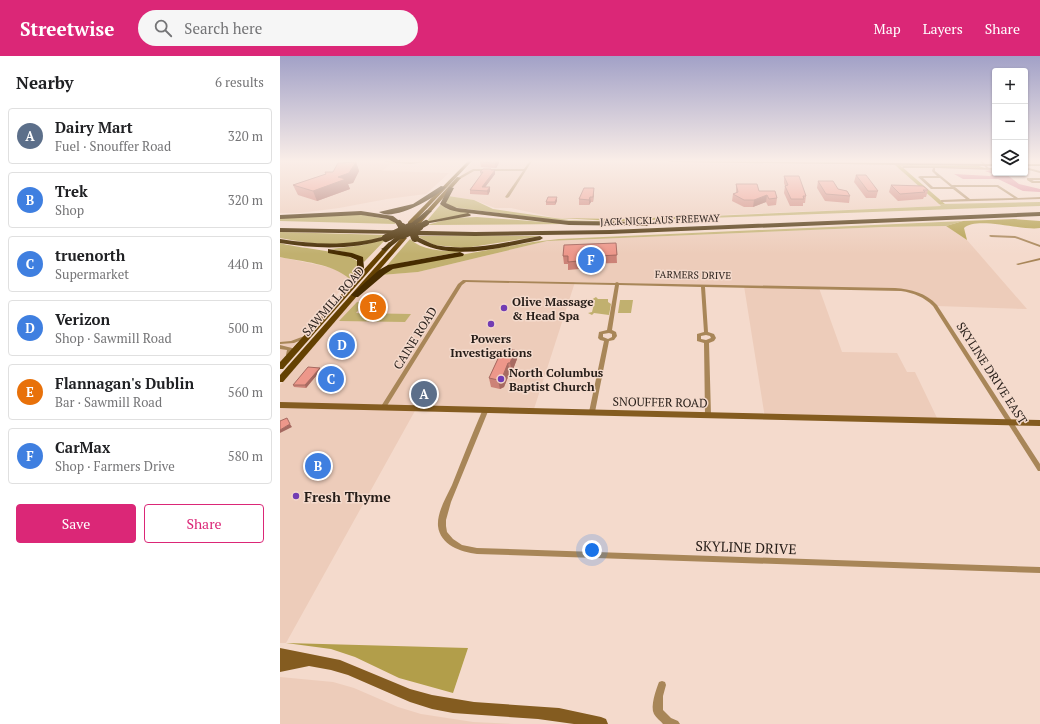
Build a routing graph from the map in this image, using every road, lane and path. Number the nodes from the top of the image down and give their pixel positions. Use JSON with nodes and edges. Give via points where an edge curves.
{"nodes":[{"id":1,"x":436,"y":192,"type":"edge"},
{"id":2,"x":439,"y":192,"type":"edge"},
{"id":3,"x":447,"y":192,"type":"edge"},
{"id":4,"x":449,"y":192,"type":"edge"},
{"id":5,"x":510,"y":192,"type":"edge"},
{"id":6,"x":959,"y":192,"type":"edge"},
{"id":7,"x":1007,"y":192,"type":"edge"},
{"id":8,"x":507,"y":197,"type":"dead end"},
{"id":9,"x":1040,"y":198,"type":"edge"},
{"id":10,"x":1018,"y":199,"type":"junction"},
{"id":11,"x":969,"y":200,"type":"junction"},
{"id":12,"x":942,"y":201,"type":"dead end"},
{"id":13,"x":1040,"y":208,"type":"edge"},
{"id":14,"x":429,"y":211,"type":"joint"},
{"id":15,"x":347,"y":214,"type":"junction"},
{"id":16,"x":1040,"y":214,"type":"edge"},
{"id":17,"x":280,"y":217,"type":"edge"},
{"id":18,"x":524,"y":218,"type":"junction"},
{"id":19,"x":679,"y":223,"type":"junction"},
{"id":20,"x":280,"y":224,"type":"edge"},
{"id":21,"x":413,"y":224,"type":"junction"},
{"id":22,"x":280,"y":230,"type":"edge"},
{"id":23,"x":633,"y":231,"type":"junction"},
{"id":24,"x":400,"y":236,"type":"junction"},
{"id":25,"x":991,"y":236,"type":"dead end"},
{"id":26,"x":525,"y":240,"type":"junction"},
{"id":27,"x":282,"y":241,"type":"edge"},
{"id":28,"x":1040,"y":246,"type":"edge"},
{"id":29,"x":384,"y":249,"type":"joint"},
{"id":30,"x":1040,"y":259,"type":"edge"},
{"id":31,"x":1018,"y":264,"type":"dead end"},
{"id":32,"x":465,"y":281,"type":"joint"},
{"id":33,"x":354,"y":282,"type":"junction"},
{"id":34,"x":617,"y":283,"type":"junction"},
{"id":35,"x":703,"y":285,"type":"junction"},
{"id":36,"x":920,"y":294,"type":"joint"},
{"id":37,"x":355,"y":295,"type":"junction"},
{"id":38,"x":609,"y":331,"type":"junction"},
{"id":39,"x":706,"y":333,"type":"junction"},
{"id":40,"x":310,"y":334,"type":"junction"},
{"id":41,"x":607,"y":340,"type":"junction"},
{"id":42,"x":706,"y":342,"type":"junction"},
{"id":43,"x":280,"y":343,"type":"edge"},
{"id":44,"x":280,"y":347,"type":"edge"},
{"id":45,"x":283,"y":364,"type":"edge"},
{"id":46,"x":280,"y":380,"type":"edge"},
{"id":47,"x":280,"y":405,"type":"edge"},
{"id":48,"x":383,"y":408,"type":"junction"},
{"id":49,"x":486,"y":409,"type":"junction"},
{"id":50,"x":592,"y":412,"type":"junction"},
{"id":51,"x":708,"y":415,"type":"junction"},
{"id":52,"x":1011,"y":423,"type":"junction"},
{"id":53,"x":1040,"y":423,"type":"edge"},
{"id":54,"x":1040,"y":469,"type":"edge"},
{"id":55,"x":1040,"y":570,"type":"edge"},
{"id":56,"x":280,"y":654,"type":"edge"},
{"id":57,"x":312,"y":660,"type":"junction"},
{"id":58,"x":280,"y":666,"type":"edge"},
{"id":59,"x":662,"y":684,"type":"dead end"},
{"id":60,"x":601,"y":724,"type":"edge"},
{"id":61,"x":675,"y":724,"type":"edge"}],
"edges":[{"from":1,"to":15,"type":"highway","via":[[421,204],[410,208]]},
{"from":2,"to":21,"type":"main road"},
{"from":3,"to":14,"type":"main road"},
{"from":4,"to":18,"type":"highway","via":[[443,204],[450,208]]},
{"from":5,"to":8,"type":"street"},
{"from":6,"to":11,"type":"street"},
{"from":7,"to":10,"type":"street"},
{"from":9,"to":10,"type":"street"},
{"from":10,"to":11,"type":"street"},
{"from":11,"to":12,"type":"street"},
{"from":13,"to":19,"type":"highway","name":"JACK NICKLAUS FREEWAY"},
{"from":14,"to":21,"type":"highway"},
{"from":15,"to":17,"type":"highway"},
{"from":15,"to":24,"type":"highway","bridge":true,"via":[[385,215],[402,226]]},
{"from":16,"to":23,"type":"highway","name":"JACK NICKLAUS FREEWAY"},
{"from":18,"to":19,"type":"highway","via":[[583,224]]},
{"from":18,"to":21,"type":"highway","bridge":true,"via":[[470,215]]},
{"from":19,"to":20,"type":"highway","name":"JACK NICKLAUS FREEWAY","via":[[450,228]]},
{"from":21,"to":24,"type":"highway","bridge":true},
{"from":21,"to":26,"type":"highway","bridge":true,"via":[[415,238],[428,246],[461,249]]},
{"from":22,"to":24,"type":"highway","name":"JACK NICKLAUS FREEWAY"},
{"from":23,"to":24,"type":"highway","name":"JACK NICKLAUS FREEWAY"},
{"from":23,"to":26,"type":"highway"},
{"from":24,"to":27,"type":"highway","bridge":true,"via":[[362,244],[330,247]]},
{"from":24,"to":29,"type":"highway"},
{"from":24,"to":37,"type":"main road","name":"SAWMILL ROAD"},
{"from":25,"to":28,"type":"street","via":[[1015,237]]},
{"from":26,"to":37,"type":"highway","via":[[392,267],[382,272]]},
{"from":27,"to":33,"type":"highway","via":[[352,255],[360,259],[362,263]]},
{"from":29,"to":33,"type":"main road","name":"SAWMILL ROAD"},
{"from":30,"to":31,"type":"street"},
{"from":32,"to":34,"type":"street","name":"FARMERS DRIVE"},
{"from":32,"to":48,"type":"street","name":"CAINE ROAD","via":[[460,284]]},
{"from":33,"to":40,"type":"main road","name":"SAWMILL ROAD"},
{"from":34,"to":35,"type":"street","name":"FARMERS DRIVE"},
{"from":34,"to":38,"type":"street"},
{"from":35,"to":36,"type":"street","name":"FARMERS DRIVE","via":[[896,289]]},
{"from":35,"to":39,"type":"street"},
{"from":36,"to":52,"type":"street","name":"SKYLINE DRIVE EAST","via":[[935,305]]},
{"from":37,"to":46,"type":"main road","name":"SAWMILL ROAD"},
{"from":38,"to":41,"type":"street","via":[[615,336]]},
{"from":38,"to":41,"type":"street","via":[[600,335],[601,339]]},
{"from":39,"to":42,"type":"street","via":[[714,338]]},
{"from":39,"to":42,"type":"street","via":[[698,337],[700,341]]},
{"from":40,"to":43,"type":"street","via":[[296,342]]},
{"from":40,"to":45,"type":"main road","name":"SAWMILL ROAD"},
{"from":41,"to":50,"type":"street"},
{"from":42,"to":51,"type":"street"},
{"from":44,"to":45,"type":"street","via":[[291,350]]},
{"from":47,"to":48,"type":"main road","name":"SNOUFFER ROAD"},
{"from":48,"to":49,"type":"main road","name":"SNOUFFER ROAD"},
{"from":49,"to":50,"type":"main road","name":"SNOUFFER ROAD"},
{"from":49,"to":55,"type":"street","name":"SKYLINE DRIVE","via":[[444,514],[444,531],[452,543],[463,548],[477,551]]},
{"from":50,"to":51,"type":"main road","name":"SNOUFFER ROAD"},
{"from":51,"to":52,"type":"main road","name":"SNOUFFER ROAD"},
{"from":52,"to":53,"type":"main road","name":"SNOUFFER ROAD"},
{"from":52,"to":54,"type":"street","name":"SKYLINE DRIVE EAST"},
{"from":56,"to":57,"type":"main road"},
{"from":57,"to":58,"type":"main road"},
{"from":57,"to":60,"type":"main road","via":[[338,665],[393,690],[433,702],[552,713]]},
{"from":59,"to":61,"type":"street","via":[[658,696],[658,712],[668,722]]}]}
